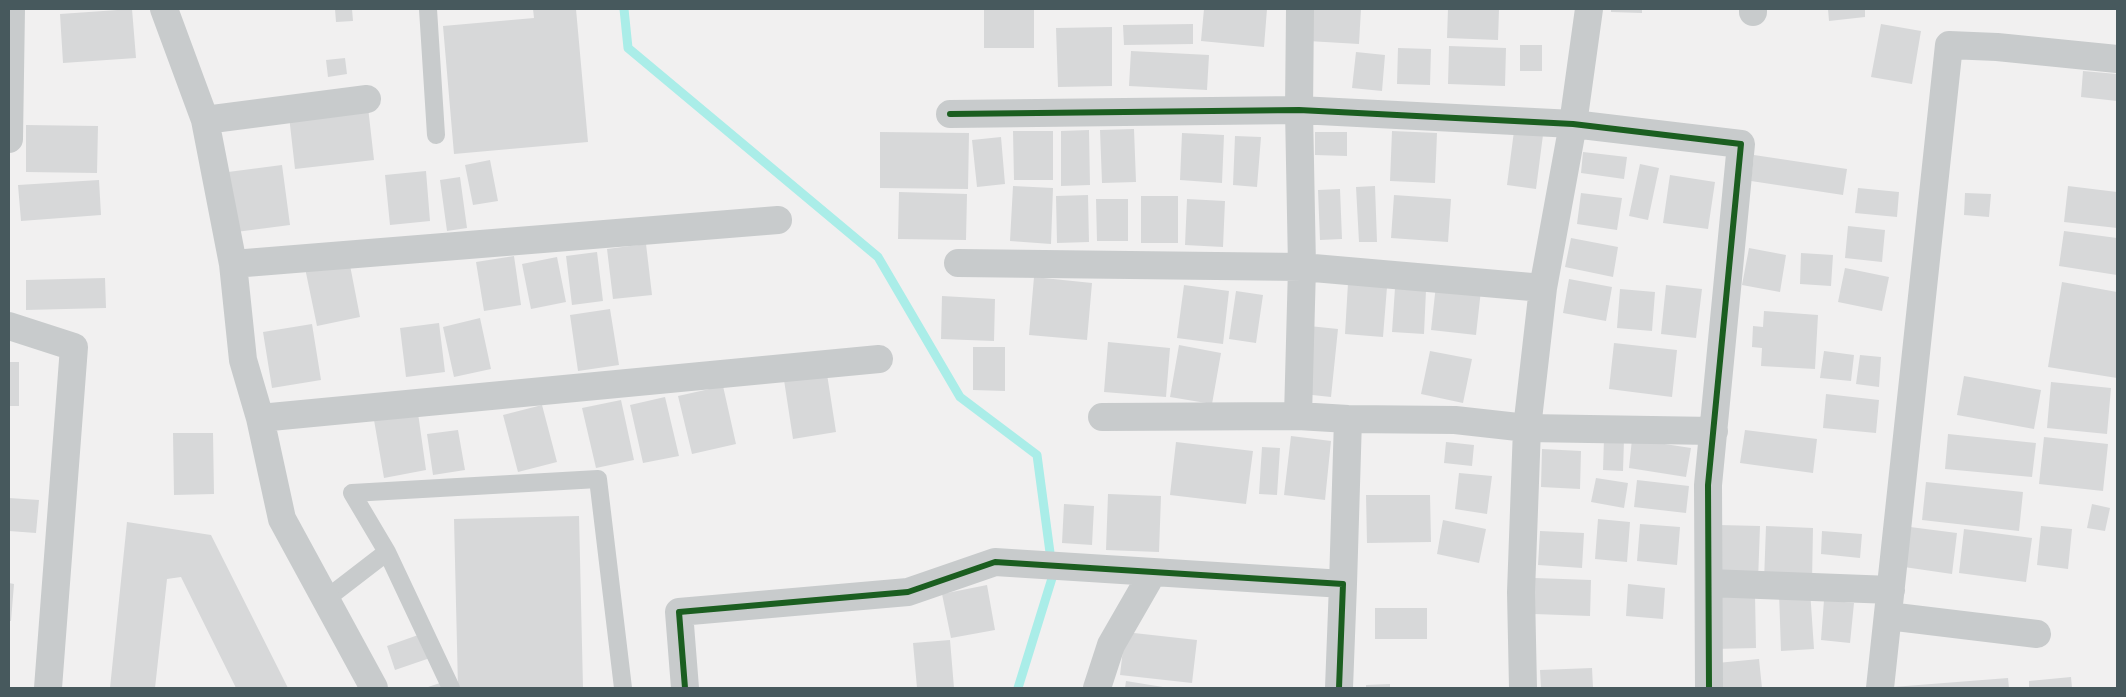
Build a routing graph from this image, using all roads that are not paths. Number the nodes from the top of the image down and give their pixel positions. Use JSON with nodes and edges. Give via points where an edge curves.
{"nodes":[{"id":1,"x":11,"y":9,"type":"edge"},
{"id":2,"x":164,"y":9,"type":"edge"},
{"id":3,"x":428,"y":9,"type":"edge"},
{"id":4,"x":1300,"y":9,"type":"edge"},
{"id":5,"x":1589,"y":9,"type":"edge"},
{"id":6,"x":2117,"y":59,"type":"edge"},
{"id":7,"x":367,"y":99,"type":"dead end"},
{"id":8,"x":1299,"y":110,"type":"junction"},
{"id":9,"x":950,"y":114,"type":"dead end"},
{"id":10,"x":205,"y":120,"type":"junction"},
{"id":11,"x":1573,"y":124,"type":"junction"},
{"id":12,"x":436,"y":135,"type":"dead end"},
{"id":13,"x":9,"y":139,"type":"edge"},
{"id":14,"x":778,"y":220,"type":"dead end"},
{"id":15,"x":958,"y":263,"type":"dead end"},
{"id":16,"x":233,"y":264,"type":"junction"},
{"id":17,"x":1302,"y":267,"type":"junction"},
{"id":18,"x":1543,"y":288,"type":"junction"},
{"id":19,"x":9,"y":326,"type":"edge"},
{"id":20,"x":879,"y":359,"type":"dead end"},
{"id":21,"x":1298,"y":416,"type":"junction"},
{"id":22,"x":260,"y":418,"type":"junction"},
{"id":23,"x":1102,"y":418,"type":"dead end"},
{"id":24,"x":1348,"y":419,"type":"junction"},
{"id":25,"x":1527,"y":428,"type":"junction"},
{"id":26,"x":1714,"y":431,"type":"junction"},
{"id":27,"x":387,"y":552,"type":"junction"},
{"id":28,"x":1153,"y":572,"type":"junction"},
{"id":29,"x":1709,"y":583,"type":"junction"},
{"id":30,"x":1343,"y":584,"type":"junction"},
{"id":31,"x":326,"y":599,"type":"junction"},
{"id":32,"x":1889,"y":603,"type":"junction"},
{"id":33,"x":2036,"y":634,"type":"dead end"},
{"id":34,"x":48,"y":688,"type":"edge"},
{"id":35,"x":374,"y":688,"type":"edge"},
{"id":36,"x":451,"y":688,"type":"edge"},
{"id":37,"x":624,"y":688,"type":"edge"},
{"id":38,"x":685,"y":688,"type":"edge"},
{"id":39,"x":1097,"y":688,"type":"edge"},
{"id":40,"x":1339,"y":688,"type":"edge"},
{"id":41,"x":1522,"y":688,"type":"edge"},
{"id":42,"x":1709,"y":688,"type":"edge"},
{"id":43,"x":1880,"y":688,"type":"edge"}],
"edges":[{"from":1,"to":13,"type":"street"},
{"from":2,"to":10,"type":"street"},
{"from":3,"to":12,"type":"lane"},
{"from":4,"to":8,"type":"street"},
{"from":5,"to":11,"type":"street"},
{"from":6,"to":32,"type":"street","via":[[1949,45]]},
{"from":7,"to":10,"type":"street"},
{"from":8,"to":9,"type":"street"},
{"from":8,"to":11,"type":"street"},
{"from":8,"to":17,"type":"street"},
{"from":10,"to":16,"type":"street"},
{"from":11,"to":18,"type":"street"},
{"from":11,"to":26,"type":"street","via":[[1741,144]]},
{"from":14,"to":16,"type":"street"},
{"from":15,"to":17,"type":"street"},
{"from":16,"to":22,"type":"street","via":[[243,360]]},
{"from":17,"to":18,"type":"street"},
{"from":17,"to":21,"type":"street"},
{"from":18,"to":25,"type":"street"},
{"from":19,"to":34,"type":"street","via":[[74,347]]},
{"from":20,"to":22,"type":"street"},
{"from":21,"to":23,"type":"street"},
{"from":21,"to":24,"type":"street"},
{"from":22,"to":31,"type":"street","via":[[282,519]]},
{"from":24,"to":25,"type":"street","via":[[1455,420]]},
{"from":24,"to":30,"type":"street"},
{"from":25,"to":26,"type":"street"},
{"from":25,"to":41,"type":"street","via":[[1521,592]]},
{"from":26,"to":29,"type":"street","via":[[1708,485]]},
{"from":27,"to":31,"type":"lane"},
{"from":27,"to":36,"type":"lane"},
{"from":27,"to":37,"type":"lane","via":[[352,492],[598,479]]},
{"from":28,"to":30,"type":"street"},
{"from":28,"to":38,"type":"street","via":[[995,562],[908,592],[679,612]]},
{"from":28,"to":39,"type":"street","via":[[1111,645]]},
{"from":29,"to":32,"type":"street"},
{"from":29,"to":42,"type":"street"},
{"from":30,"to":40,"type":"street"},
{"from":31,"to":35,"type":"street"},
{"from":32,"to":33,"type":"street"},
{"from":32,"to":43,"type":"street"}]}
